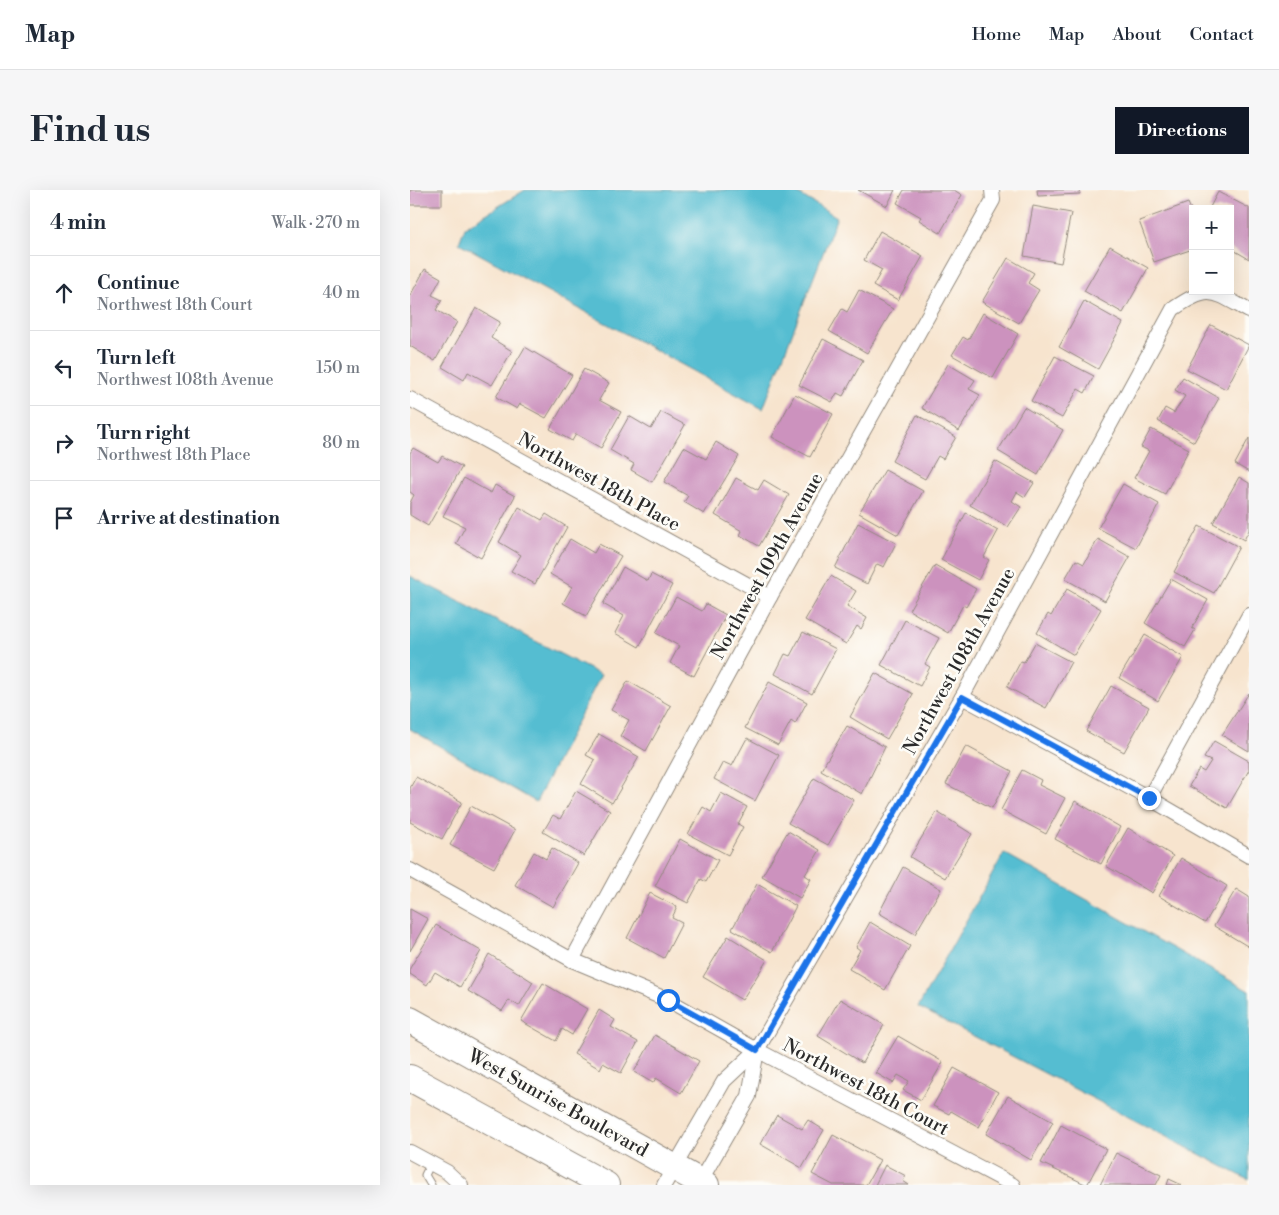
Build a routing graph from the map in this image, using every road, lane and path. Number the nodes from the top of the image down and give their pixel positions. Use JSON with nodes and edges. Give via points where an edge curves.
{"nodes":[{"id":1,"x":992,"y":190,"type":"edge"},
{"id":2,"x":1249,"y":311,"type":"edge"},
{"id":3,"x":410,"y":398,"type":"edge"},
{"id":4,"x":770,"y":598,"type":"junction"},
{"id":5,"x":1249,"y":615,"type":"edge"},
{"id":6,"x":962,"y":697,"type":"junction"},
{"id":7,"x":1149,"y":798,"type":"junction"},
{"id":8,"x":1249,"y":856,"type":"edge"},
{"id":9,"x":410,"y":870,"type":"edge"},
{"id":10,"x":572,"y":960,"type":"junction"},
{"id":11,"x":410,"y":1020,"type":"edge"},
{"id":12,"x":757,"y":1050,"type":"junction"},
{"id":13,"x":410,"y":1078,"type":"edge"},
{"id":14,"x":410,"y":1152,"type":"edge"},
{"id":15,"x":431,"y":1163,"type":"junction"},
{"id":16,"x":670,"y":1177,"type":"edge"},
{"id":17,"x":701,"y":1184,"type":"edge"},
{"id":18,"x":431,"y":1185,"type":"edge"},
{"id":19,"x":461,"y":1185,"type":"edge"},
{"id":20,"x":606,"y":1185,"type":"edge"},
{"id":21,"x":1013,"y":1185,"type":"edge"}],
"edges":[{"from":1,"to":4,"type":"street","name":"Northwest 109th Avenue","via":[[993,200]]},
{"from":2,"to":6,"type":"street","name":"Northwest 108th Avenue","via":[[1216,293],[1195,294],[1173,309]]},
{"from":3,"to":4,"type":"street","name":"Northwest 18th Place"},
{"from":4,"to":10,"type":"street","name":"Northwest 109th Avenue"},
{"from":5,"to":7,"type":"street"},
{"from":6,"to":7,"type":"street"},
{"from":6,"to":12,"type":"street","name":"Northwest 108th Avenue"},
{"from":7,"to":8,"type":"street"},
{"from":9,"to":10,"type":"street","name":"Northwest 18th Court"},
{"from":10,"to":12,"type":"street","name":"Northwest 18th Court","via":[[668,1000]]},
{"from":11,"to":16,"type":"highway","name":"West Sunrise Boulevard"},
{"from":12,"to":16,"type":"street","name":"Northwest 108th Avenue","via":[[724,1081]]},
{"from":12,"to":17,"type":"street","name":"Northwest 108th Avenue","via":[[749,1096]]},
{"from":12,"to":21,"type":"street","name":"Northwest 18th Court"},
{"from":13,"to":20,"type":"highway"},
{"from":14,"to":15,"type":"street"},
{"from":15,"to":18,"type":"lane","via":[[425,1175]]},
{"from":15,"to":19,"type":"street"},
{"from":16,"to":17,"type":"highway","name":"West Sunrise Boulevard"}]}
